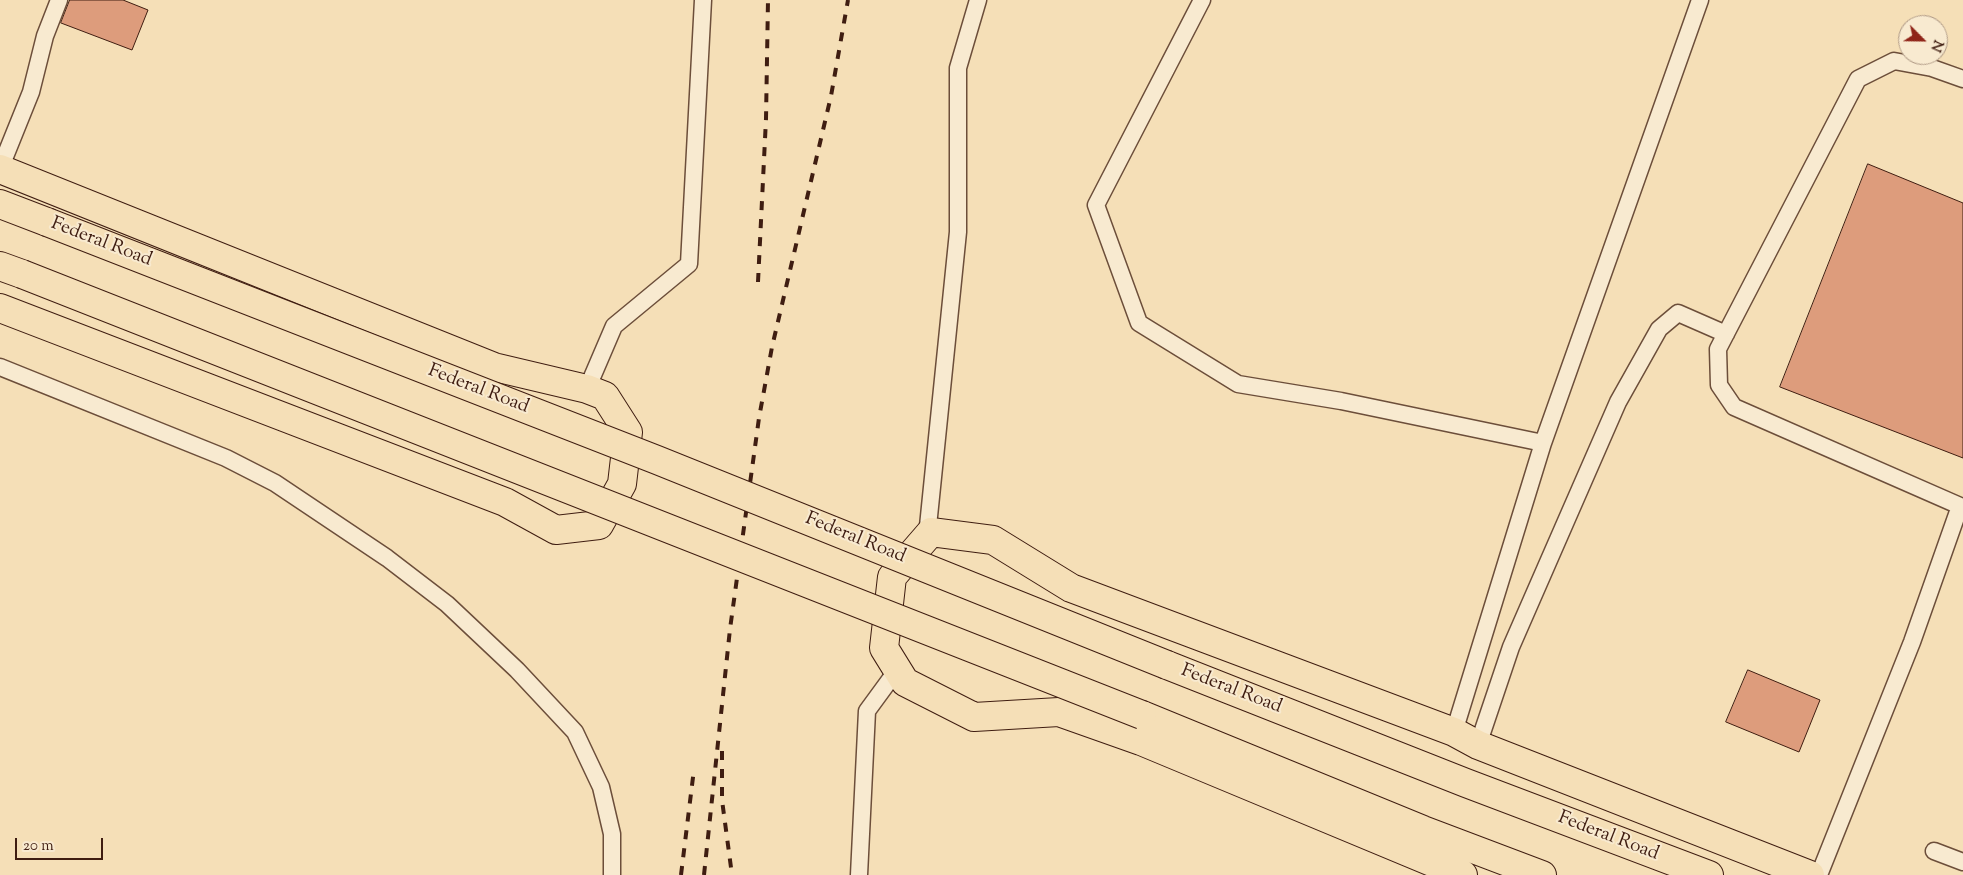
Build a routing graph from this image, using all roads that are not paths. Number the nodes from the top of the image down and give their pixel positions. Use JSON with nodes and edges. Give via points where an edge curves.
{"nodes":[{"id":1,"x":59,"y":0,"type":"edge"},
{"id":2,"x":703,"y":0,"type":"edge"},
{"id":3,"x":978,"y":0,"type":"edge"},
{"id":4,"x":1202,"y":0,"type":"edge"},
{"id":5,"x":1700,"y":0,"type":"edge"},
{"id":6,"x":1963,"y":79,"type":"edge"},
{"id":7,"x":0,"y":169,"type":"edge"},
{"id":8,"x":0,"y":204,"type":"edge"},
{"id":9,"x":11,"y":270,"type":"edge"},
{"id":10,"x":0,"y":308,"type":"edge"},
{"id":11,"x":1726,"y":334,"type":"junction"},
{"id":12,"x":0,"y":367,"type":"edge"},
{"id":13,"x":587,"y":389,"type":"junction"},
{"id":14,"x":1543,"y":443,"type":"junction"},
{"id":15,"x":1962,"y":507,"type":"edge"},
{"id":16,"x":927,"y":536,"type":"junction"},
{"id":17,"x":898,"y":670,"type":"junction"},
{"id":18,"x":1454,"y":732,"type":"junction"},
{"id":19,"x":1478,"y":745,"type":"junction"},
{"id":20,"x":1934,"y":851,"type":"dead end"},
{"id":21,"x":1963,"y":862,"type":"edge"},
{"id":22,"x":612,"y":875,"type":"edge"},
{"id":23,"x":859,"y":875,"type":"edge"},
{"id":24,"x":1463,"y":875,"type":"edge"},
{"id":25,"x":1542,"y":875,"type":"edge"},
{"id":26,"x":1710,"y":875,"type":"edge"},
{"id":27,"x":1810,"y":875,"type":"edge"},
{"id":28,"x":1819,"y":875,"type":"edge"}],
"edges":[{"from":1,"to":7,"type":"lane","via":[[45,36],[30,92]]},
{"from":2,"to":13,"type":"lane","via":[[690,264],[614,326]]},
{"from":3,"to":16,"type":"lane","via":[[958,68],[958,232]]},
{"from":4,"to":14,"type":"lane","via":[[1096,205],[1139,323],[1238,384],[1341,401]]},
{"from":5,"to":14,"type":"lane"},
{"from":6,"to":11,"type":"lane","via":[[1932,68],[1894,61],[1858,78]]},
{"from":7,"to":13,"type":"main road","via":[[494,367]]},
{"from":8,"to":26,"type":"main road","name":"Federal Road","bridge":true,"via":[[647,456],[1466,783]]},
{"from":9,"to":25,"type":"main road","bridge":true},
{"from":10,"to":13,"type":"main road","via":[[505,502],[556,530],[598,526],[622,484],[628,432],[605,396]]},
{"from":11,"to":15,"type":"lane","via":[[1718,349],[1720,385],[1734,407]]},
{"from":11,"to":19,"type":"lane","via":[[1678,313],[1659,329],[1618,402],[1564,523],[1511,647]]},
{"from":12,"to":22,"type":"lane","via":[[226,458],[275,483],[387,558],[447,604],[517,670],[575,732],[601,787],[612,834]]},
{"from":14,"to":18,"type":"lane"},
{"from":15,"to":28,"type":"lane"},
{"from":16,"to":17,"type":"main road","via":[[892,577],[884,648]]},
{"from":16,"to":18,"type":"main road","via":[[931,532],[993,540],[1071,588]]},
{"from":17,"to":23,"type":"lane","via":[[867,711]]},
{"from":17,"to":24,"type":"main road","via":[[905,682],[974,717],[1059,712],[1141,741]]},
{"from":18,"to":19,"type":"main road"},
{"from":19,"to":27,"type":"main road"},
{"from":20,"to":21,"type":"lane"}]}
